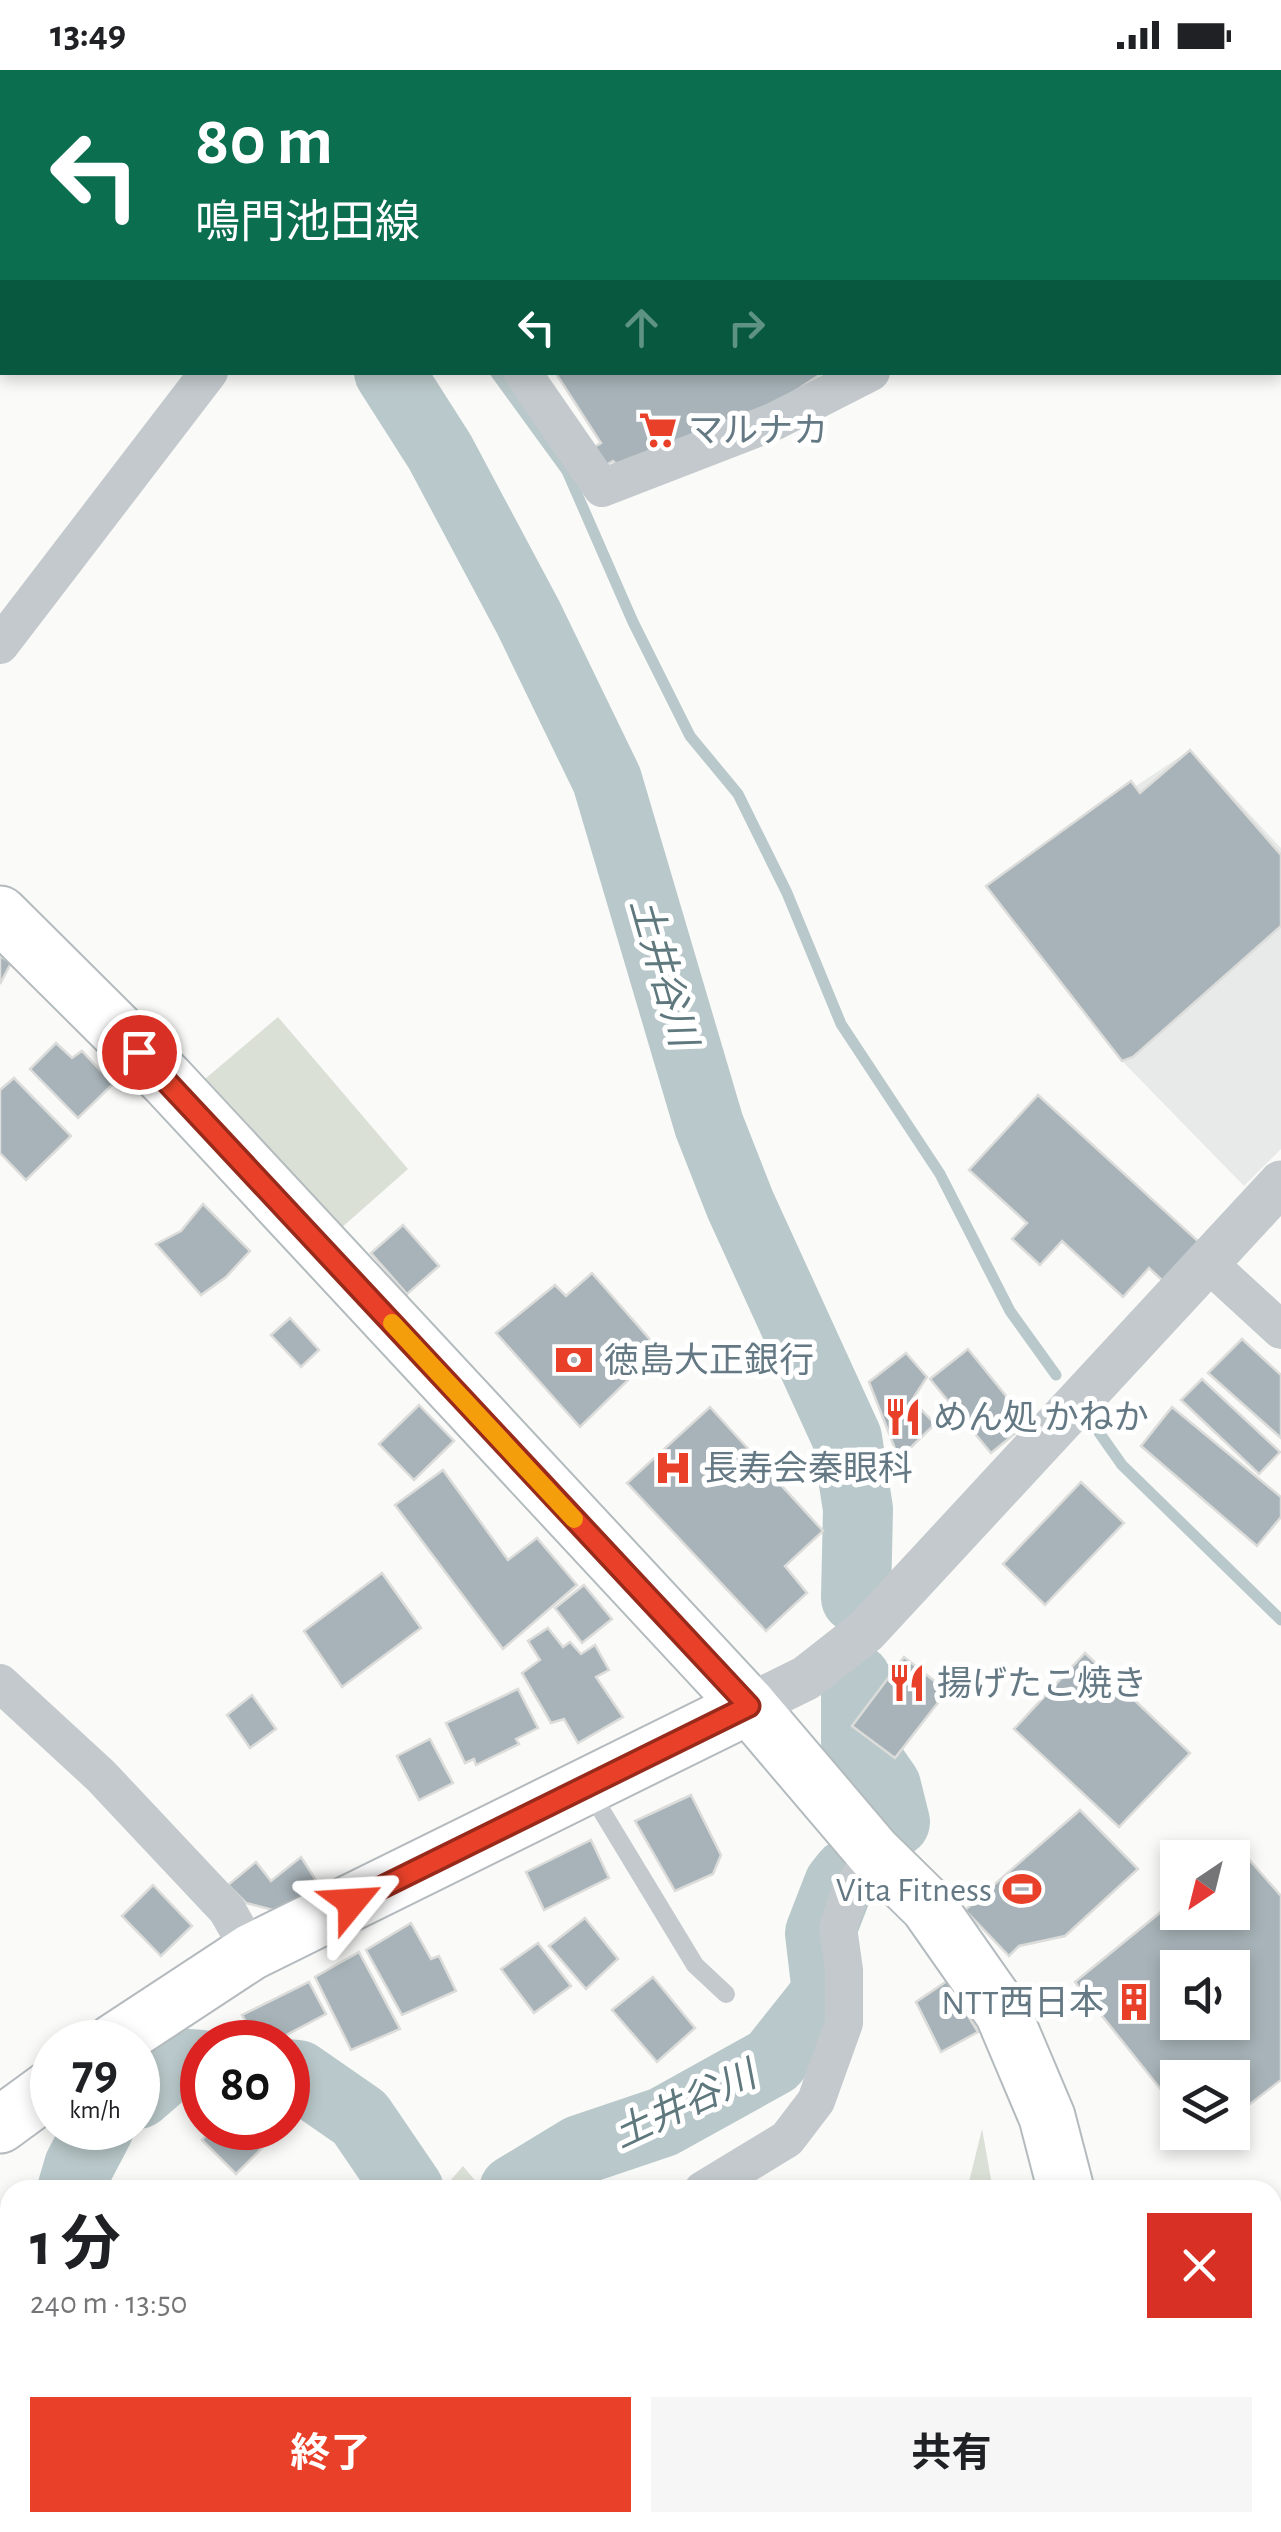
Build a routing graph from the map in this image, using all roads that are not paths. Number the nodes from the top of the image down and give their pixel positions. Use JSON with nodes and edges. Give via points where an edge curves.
{"nodes":[{"id":1,"x":207,"y":375,"type":"edge"},
{"id":2,"x":524,"y":375,"type":"edge"},
{"id":3,"x":865,"y":375,"type":"edge"},
{"id":4,"x":0,"y":646,"type":"edge"},
{"id":5,"x":0,"y":914,"type":"edge"},
{"id":6,"x":1281,"y":1183,"type":"edge"},
{"id":7,"x":1208,"y":1262,"type":"junction"},
{"id":8,"x":1281,"y":1330,"type":"edge"},
{"id":9,"x":0,"y":1683,"type":"edge"},
{"id":10,"x":749,"y":1706,"type":"junction"},
{"id":11,"x":586,"y":1786,"type":"junction"},
{"id":12,"x":874,"y":1853,"type":"junction"},
{"id":13,"x":251,"y":1952,"type":"junction"},
{"id":14,"x":726,"y":1994,"type":"dead end"},
{"id":15,"x":147,"y":2020,"type":"edge"},
{"id":16,"x":30,"y":2103,"type":"edge"},
{"id":17,"x":0,"y":2124,"type":"edge"},
{"id":18,"x":720,"y":2180,"type":"edge"},
{"id":19,"x":1063,"y":2180,"type":"edge"}],
"edges":[{"from":1,"to":4,"type":"street"},
{"from":2,"to":3,"type":"street","via":[[602,488],[775,421]]},
{"from":5,"to":10,"type":"main road","via":[[167,1080]]},
{"from":6,"to":7,"type":"street"},
{"from":7,"to":8,"type":"street"},
{"from":7,"to":10,"type":"street","via":[[866,1631],[806,1678]]},
{"from":9,"to":13,"type":"street","via":[[101,1776],[226,1910]]},
{"from":10,"to":11,"type":"main road"},
{"from":10,"to":12,"type":"main road"},
{"from":11,"to":13,"type":"main road"},
{"from":11,"to":14,"type":"lane","via":[[695,1965]]},
{"from":12,"to":18,"type":"street","via":[[838,1928],[844,2023],[816,2101],[786,2140]]},
{"from":12,"to":19,"type":"main road","via":[[928,1906],[1003,2012],[1047,2117]]},
{"from":13,"to":15,"type":"main road"},
{"from":16,"to":17,"type":"main road"}]}
